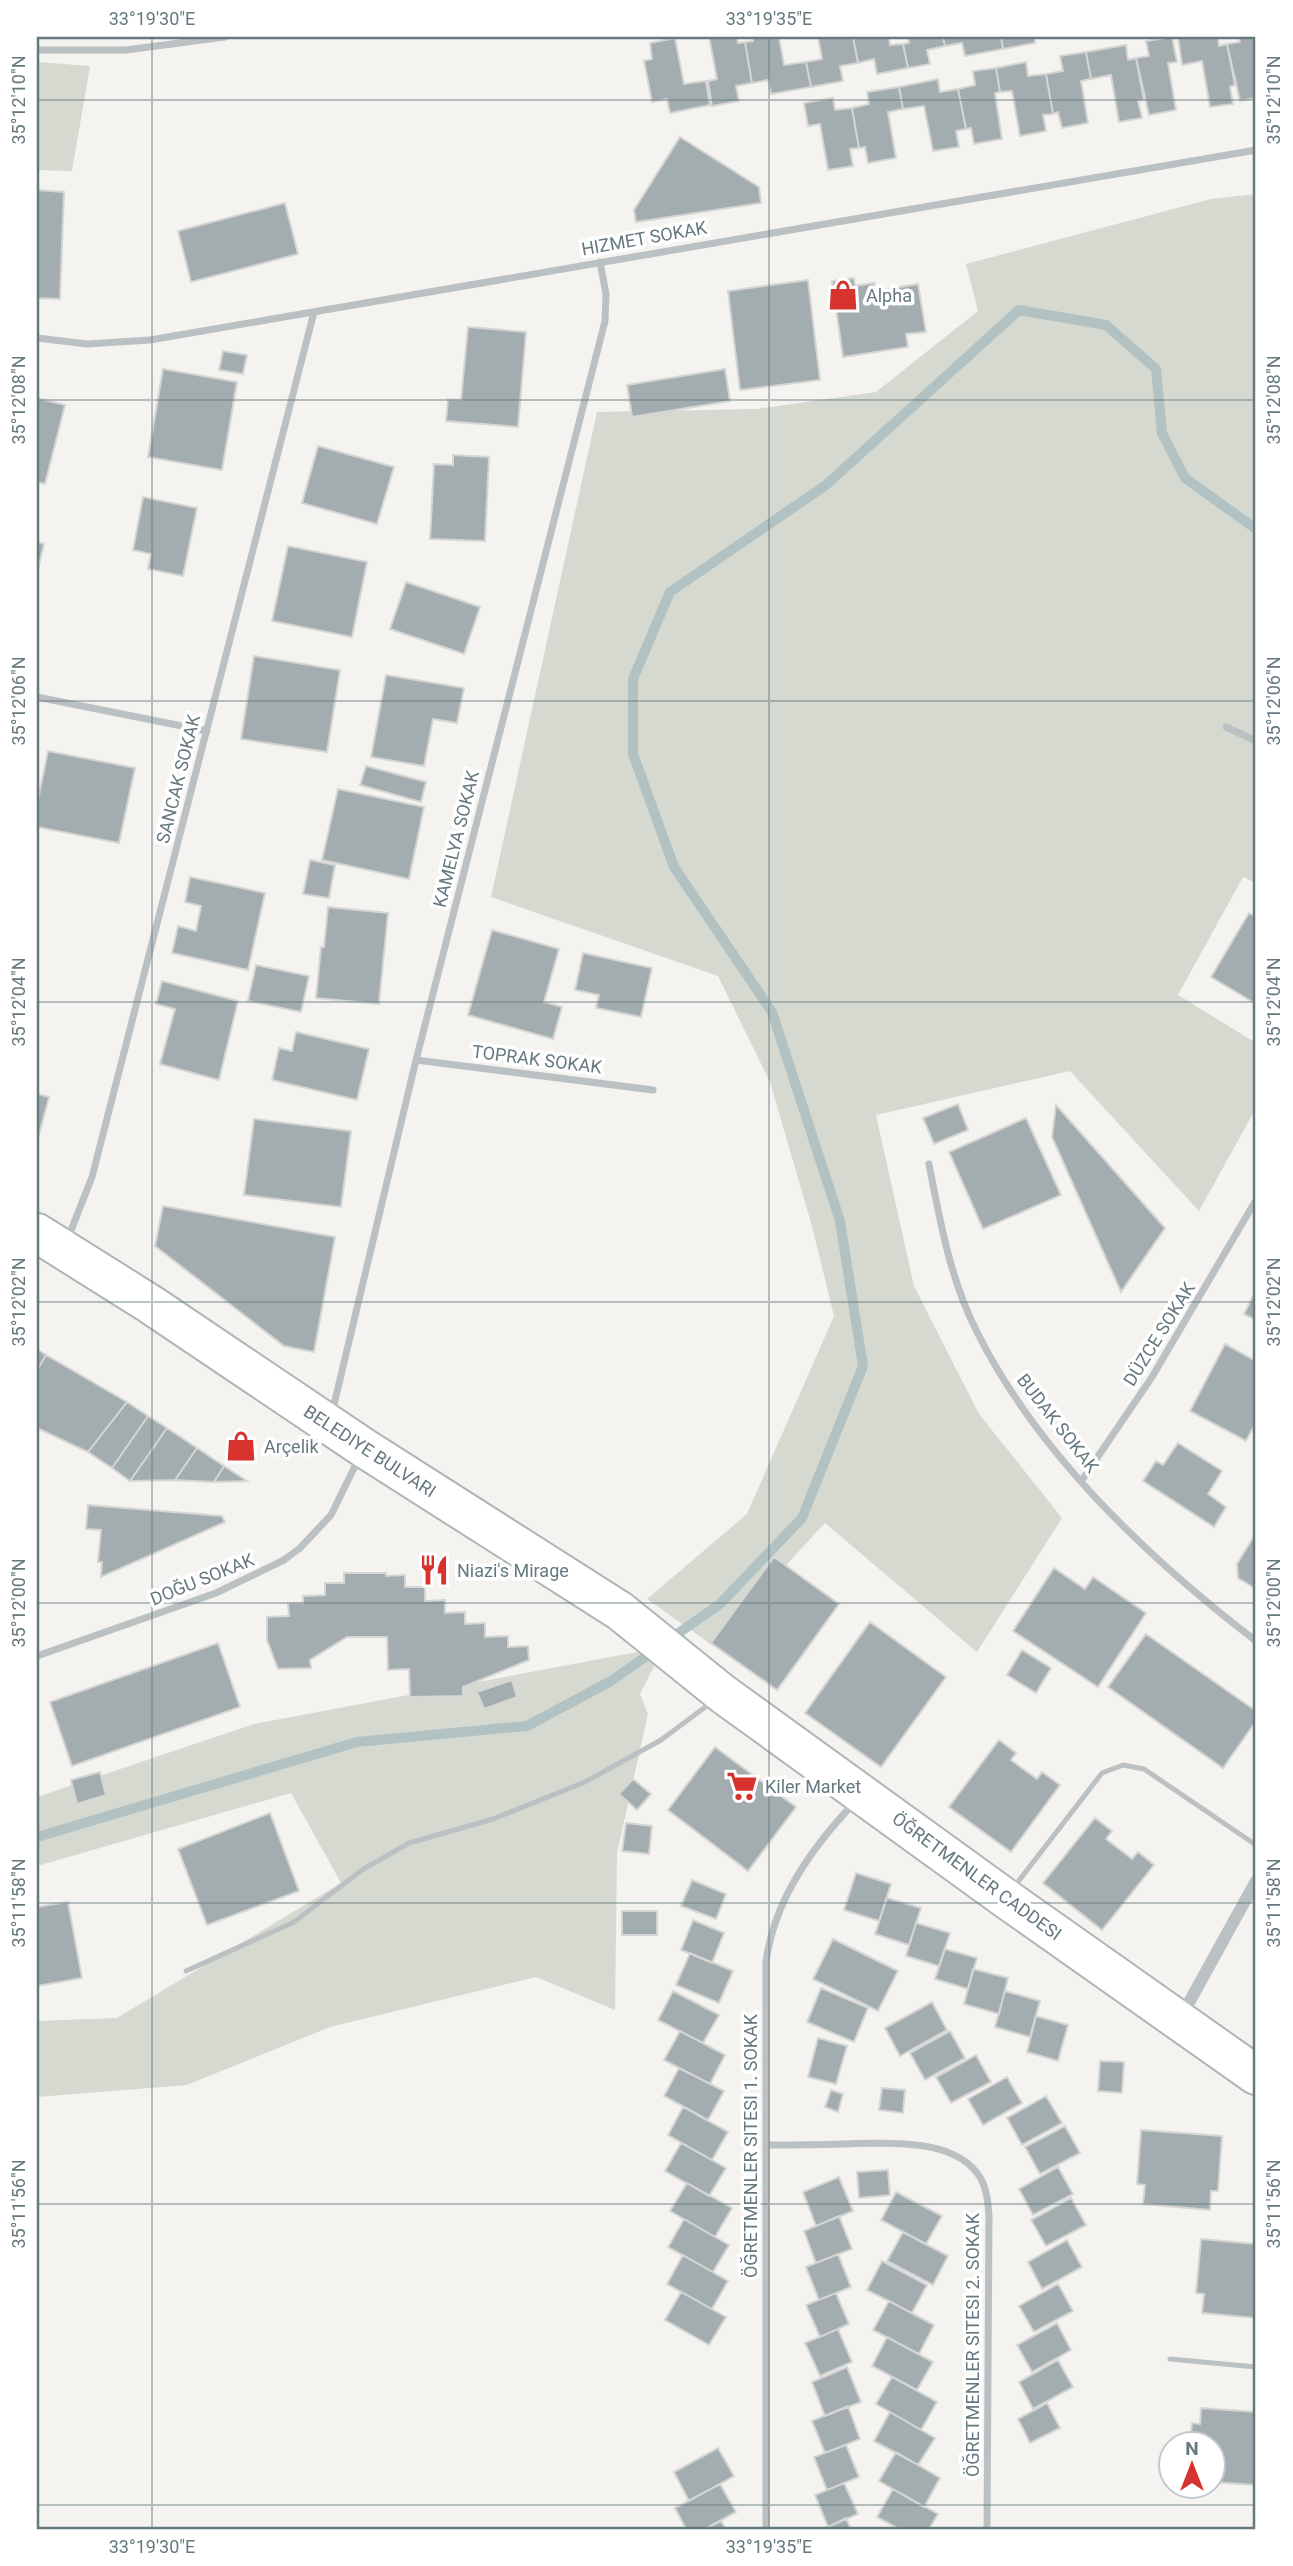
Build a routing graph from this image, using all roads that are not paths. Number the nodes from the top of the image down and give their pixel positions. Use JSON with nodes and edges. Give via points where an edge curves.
{"nodes":[{"id":1,"x":225,"y":37,"type":"edge"},
{"id":2,"x":37,"y":50,"type":"edge"},
{"id":3,"x":1256,"y":150,"type":"edge"},
{"id":4,"x":600,"y":262,"type":"junction"},
{"id":5,"x":314,"y":312,"type":"junction"},
{"id":6,"x":37,"y":338,"type":"edge"},
{"id":7,"x":37,"y":697,"type":"edge"},
{"id":8,"x":1226,"y":727,"type":"dead end"},
{"id":9,"x":206,"y":731,"type":"junction"},
{"id":10,"x":1256,"y":741,"type":"edge"},
{"id":11,"x":416,"y":1059,"type":"junction"},
{"id":12,"x":653,"y":1090,"type":"dead end"},
{"id":13,"x":929,"y":1164,"type":"dead end"},
{"id":14,"x":1256,"y":1200,"type":"edge"},
{"id":15,"x":50,"y":1242,"type":"edge"},
{"id":16,"x":329,"y":1424,"type":"junction"},
{"id":17,"x":364,"y":1448,"type":"junction"},
{"id":18,"x":1082,"y":1480,"type":"junction"},
{"id":19,"x":1256,"y":1641,"type":"edge"},
{"id":20,"x":37,"y":1656,"type":"edge"},
{"id":21,"x":711,"y":1684,"type":"junction"},
{"id":22,"x":863,"y":1793,"type":"junction"},
{"id":23,"x":1256,"y":1845,"type":"edge"},
{"id":24,"x":1256,"y":1881,"type":"edge"},
{"id":25,"x":1005,"y":1898,"type":"junction"},
{"id":26,"x":186,"y":1971,"type":"dead end"},
{"id":27,"x":1179,"y":2021,"type":"junction"},
{"id":28,"x":1256,"y":2075,"type":"edge"},
{"id":29,"x":766,"y":2145,"type":"junction"},
{"id":30,"x":1170,"y":2359,"type":"dead end"},
{"id":31,"x":1256,"y":2367,"type":"edge"},
{"id":32,"x":766,"y":2529,"type":"edge"},
{"id":33,"x":987,"y":2529,"type":"edge"}],
"edges":[{"from":1,"to":2,"type":"street","via":[[126,50]]},
{"from":3,"to":4,"type":"street","name":"HIZMET SOKAK"},
{"from":4,"to":5,"type":"street","name":"HIZMET SOKAK"},
{"from":4,"to":11,"type":"street","name":"KAMELYA SOKAK","via":[[605,321]]},
{"from":5,"to":6,"type":"street","name":"HIZMET SOKAK","via":[[130,342],[87,344]]},
{"from":5,"to":9,"type":"street","name":"SANCAK SOKAK"},
{"from":7,"to":9,"type":"street"},
{"from":8,"to":10,"type":"street"},
{"from":9,"to":15,"type":"street","name":"SANCAK SOKAK","via":[[92,1177]]},
{"from":11,"to":12,"type":"street","name":"TOPRAK SOKAK"},
{"from":11,"to":16,"type":"street","name":"KAMELYA SOKAK"},
{"from":13,"to":18,"type":"street","name":"BUDAK SOKAK","via":[[943,1241],[976,1332],[1018,1401]]},
{"from":14,"to":18,"type":"street","name":"DÜZCE SOKAK","via":[[1152,1377]]},
{"from":15,"to":16,"type":"main road","name":"ÖĞRETMENLER CADDESI"},
{"from":16,"to":17,"type":"main road","name":"ÖĞRETMENLER CADDESI"},
{"from":17,"to":20,"type":"street","name":"DOĞU SOKAK","via":[[331,1515],[284,1560],[216,1593]]},
{"from":17,"to":21,"type":"main road","name":"ÖĞRETMENLER CADDESI","via":[[620,1612]]},
{"from":18,"to":19,"type":"street","name":"BUDAK SOKAK","via":[[1123,1526]]},
{"from":21,"to":22,"type":"main road","name":"ÖĞRETMENLER CADDESI"},
{"from":21,"to":26,"type":"lane","via":[[661,1740],[585,1783],[493,1819],[409,1843],[362,1870],[294,1922]]},
{"from":22,"to":25,"type":"main road","name":"ÖĞRETMENLER CADDESI"},
{"from":22,"to":29,"type":"street","name":"ÖĞRETMENLER SITESI 1. SOKAK","via":[[824,1835],[774,1922],[766,1961]]},
{"from":23,"to":25,"type":"lane","via":[[1144,1769],[1123,1765],[1102,1773]]},
{"from":24,"to":27,"type":"street"},
{"from":25,"to":27,"type":"main road","name":"ÖĞRETMENLER CADDESI"},
{"from":27,"to":28,"type":"main road","name":"ÖĞRETMENLER CADDESI"},
{"from":29,"to":32,"type":"street","name":"ÖĞRETMENLER SITESI 1. SOKAK"},
{"from":29,"to":33,"type":"street","name":"ÖĞRETMENLER SITESI 2. SOKAK","via":[[922,2145],[966,2162],[981,2178],[989,2216]]},
{"from":30,"to":31,"type":"lane"}]}
